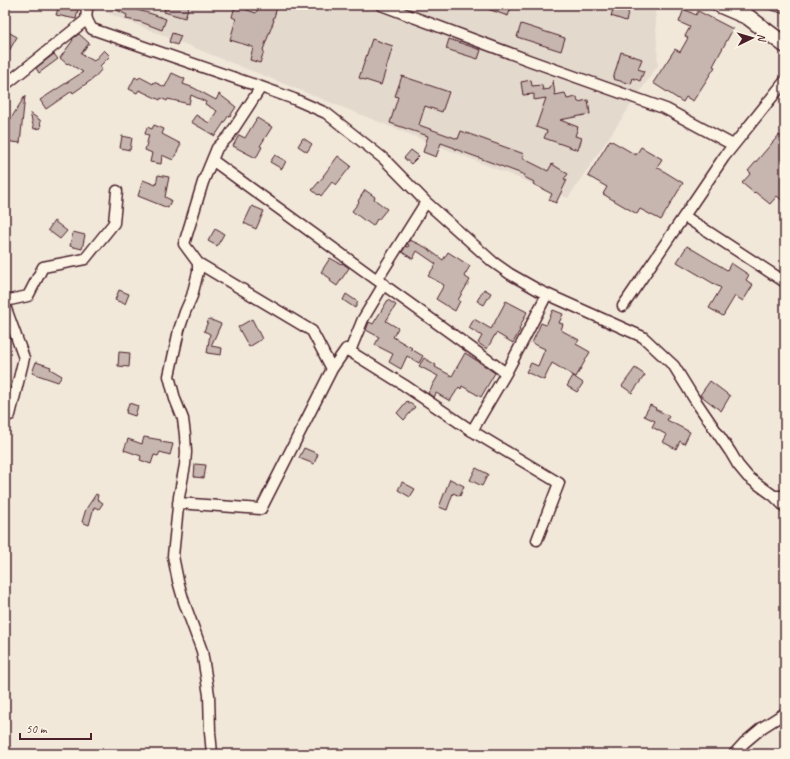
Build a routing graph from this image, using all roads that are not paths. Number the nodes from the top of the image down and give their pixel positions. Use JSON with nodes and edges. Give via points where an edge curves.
{"nodes":[{"id":1,"x":88,"y":5,"type":"edge"},
{"id":2,"x":381,"y":5,"type":"edge"},
{"id":3,"x":720,"y":5,"type":"edge"},
{"id":4,"x":86,"y":20,"type":"junction"},
{"id":5,"x":785,"y":45,"type":"edge"},
{"id":6,"x":785,"y":81,"type":"edge"},
{"id":7,"x":5,"y":85,"type":"edge"},
{"id":8,"x":261,"y":87,"type":"junction"},
{"id":9,"x":733,"y":145,"type":"junction"},
{"id":10,"x":212,"y":160,"type":"junction"},
{"id":11,"x":117,"y":192,"type":"dead end"},
{"id":12,"x":426,"y":202,"type":"junction"},
{"id":13,"x":684,"y":216,"type":"junction"},
{"id":14,"x":198,"y":263,"type":"junction"},
{"id":15,"x":381,"y":282,"type":"junction"},
{"id":16,"x":785,"y":282,"type":"edge"},
{"id":17,"x":547,"y":294,"type":"junction"},
{"id":18,"x":5,"y":301,"type":"edge"},
{"id":19,"x":5,"y":306,"type":"edge"},
{"id":20,"x":623,"y":306,"type":"dead end"},
{"id":21,"x":350,"y":351,"type":"junction"},
{"id":22,"x":332,"y":369,"type":"junction"},
{"id":23,"x":506,"y":373,"type":"junction"},
{"id":24,"x":10,"y":415,"type":"dead end"},
{"id":25,"x":472,"y":431,"type":"junction"},
{"id":26,"x":774,"y":496,"type":"junction"},
{"id":27,"x":785,"y":496,"type":"edge"},
{"id":28,"x":178,"y":503,"type":"junction"},
{"id":29,"x":785,"y":507,"type":"edge"},
{"id":30,"x":537,"y":540,"type":"dead end"},
{"id":31,"x":785,"y":713,"type":"edge"},
{"id":32,"x":212,"y":754,"type":"edge"},
{"id":33,"x":734,"y":754,"type":"edge"}],
"edges":[{"from":1,"to":4,"type":"street"},
{"from":2,"to":9,"type":"street","via":[[666,109]]},
{"from":3,"to":5,"type":"main road","via":[[748,17]]},
{"from":4,"to":7,"type":"street"},
{"from":4,"to":8,"type":"street","via":[[92,29],[103,34]]},
{"from":6,"to":9,"type":"street"},
{"from":8,"to":10,"type":"street","via":[[217,148]]},
{"from":8,"to":12,"type":"street","via":[[326,113],[384,159]]},
{"from":9,"to":13,"type":"street"},
{"from":10,"to":14,"type":"street","via":[[184,244]]},
{"from":10,"to":15,"type":"street"},
{"from":11,"to":18,"type":"street","via":[[114,223],[85,258],[43,267],[28,296]]},
{"from":12,"to":15,"type":"street"},
{"from":12,"to":17,"type":"street","via":[[493,262]]},
{"from":13,"to":16,"type":"street"},
{"from":13,"to":20,"type":"street"},
{"from":14,"to":22,"type":"street","via":[[312,331]]},
{"from":14,"to":28,"type":"street","via":[[192,296],[185,312],[169,376],[183,419],[185,435],[186,452]]},
{"from":15,"to":21,"type":"street"},
{"from":15,"to":23,"type":"street"},
{"from":17,"to":23,"type":"street"},
{"from":17,"to":26,"type":"street","via":[[643,337],[674,366],[738,465],[748,477]]},
{"from":19,"to":24,"type":"street","via":[[24,358]]},
{"from":21,"to":22,"type":"street","via":[[346,349]]},
{"from":21,"to":25,"type":"street"},
{"from":22,"to":28,"type":"street","via":[[262,509]]},
{"from":23,"to":25,"type":"street"},
{"from":25,"to":30,"type":"street","via":[[558,483]]},
{"from":26,"to":27,"type":"street"},
{"from":26,"to":29,"type":"street"},
{"from":28,"to":32,"type":"street","via":[[173,556],[184,602],[202,651],[209,696]]},
{"from":31,"to":33,"type":"street","via":[[763,727]]}]}
